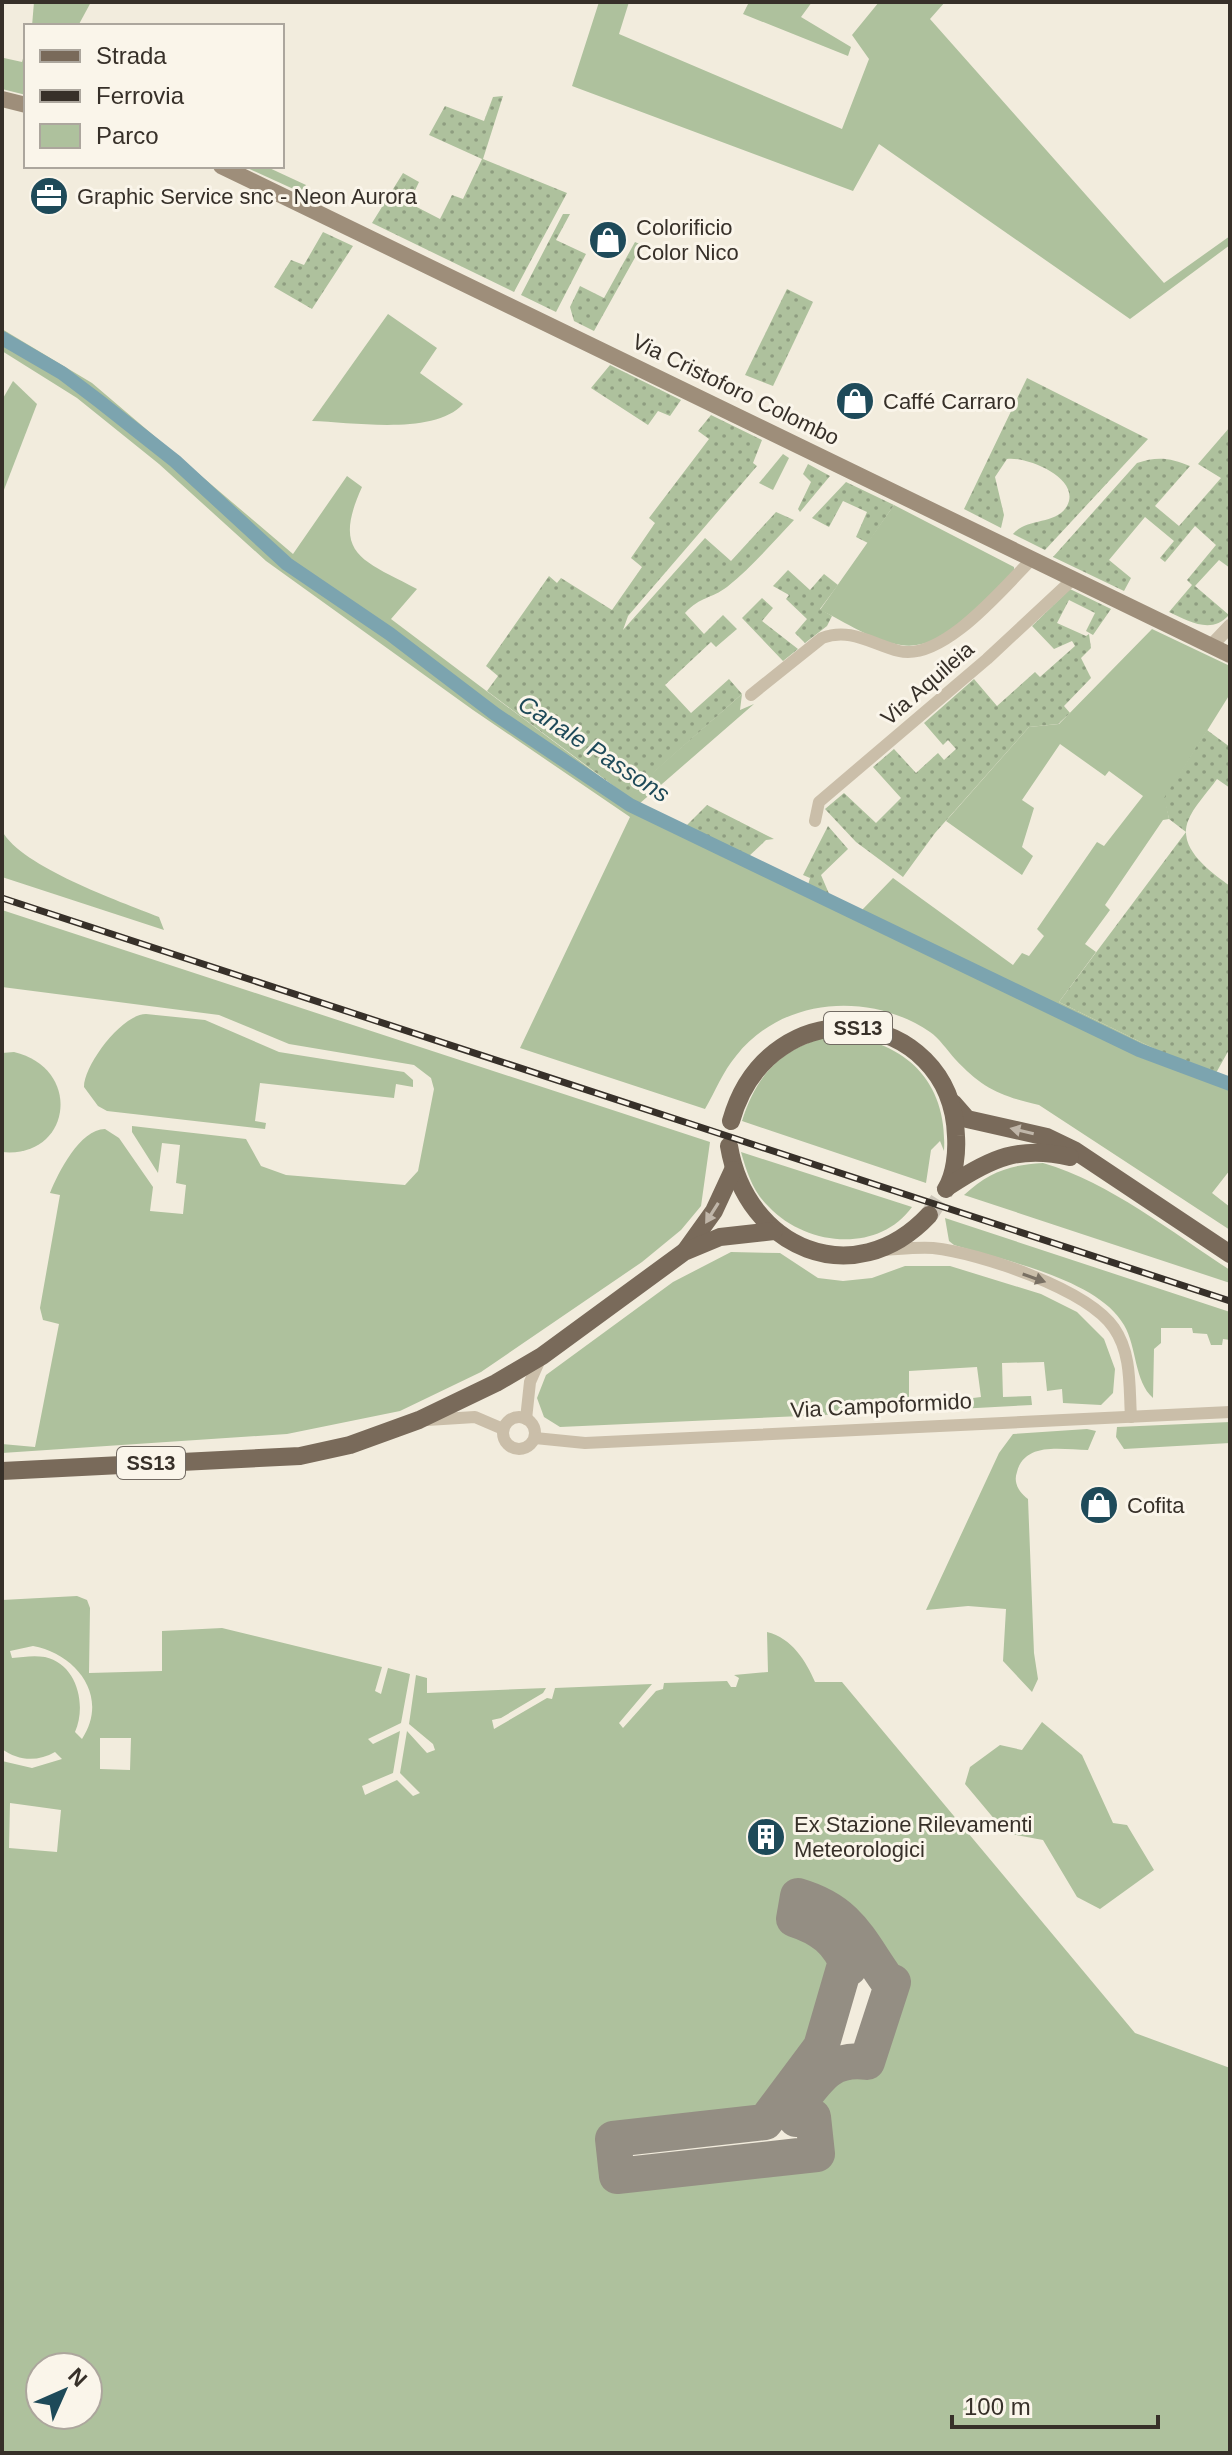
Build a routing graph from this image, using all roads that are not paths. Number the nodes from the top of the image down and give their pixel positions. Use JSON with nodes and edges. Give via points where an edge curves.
{"nodes":[{"id":1,"x":2,"y":99,"type":"edge"},
{"id":2,"x":24,"y":104,"type":"edge"},
{"id":3,"x":225,"y":168,"type":"edge"},
{"id":4,"x":1033,"y":558,"type":"junction"},
{"id":5,"x":1073,"y":579,"type":"junction"},
{"id":6,"x":1230,"y":626,"type":"edge"},
{"id":7,"x":1211,"y":646,"type":"junction"},
{"id":8,"x":1230,"y":655,"type":"edge"},
{"id":9,"x":751,"y":695,"type":"dead end"},
{"id":10,"x":815,"y":821,"type":"dead end"},
{"id":11,"x":949,"y":1098,"type":"junction"},
{"id":12,"x":731,"y":1121,"type":"dead end"},
{"id":13,"x":729,"y":1146,"type":"dead end"},
{"id":14,"x":1092,"y":1162,"type":"junction"},
{"id":15,"x":733,"y":1170,"type":"junction"},
{"id":16,"x":929,"y":1215,"type":"tunnel mouth"},
{"id":17,"x":774,"y":1231,"type":"junction"},
{"id":18,"x":684,"y":1252,"type":"junction"},
{"id":19,"x":869,"y":1252,"type":"junction"},
{"id":20,"x":1230,"y":1254,"type":"edge"},
{"id":21,"x":542,"y":1356,"type":"junction"},
{"id":22,"x":1230,"y":1412,"type":"edge"},
{"id":23,"x":1131,"y":1417,"type":"junction"},
{"id":24,"x":526,"y":1419,"type":"junction"},
{"id":25,"x":419,"y":1420,"type":"junction"},
{"id":26,"x":503,"y":1429,"type":"junction"},
{"id":27,"x":535,"y":1438,"type":"junction"},
{"id":28,"x":2,"y":1471,"type":"edge"}],
"edges":[{"from":1,"to":2,"type":"main road"},
{"from":3,"to":4,"type":"main road","name":"Via Cristoforo Colombo"},
{"from":4,"to":5,"type":"main road","name":"Via Cristoforo Colombo"},
{"from":4,"to":9,"type":"street","via":[[960,629],[928,649],[903,652],[834,633]]},
{"from":5,"to":7,"type":"main road","name":"Via Cristoforo Colombo"},
{"from":5,"to":10,"type":"street","name":"Via Aquileia","via":[[819,802]]},
{"from":6,"to":7,"type":"street"},
{"from":7,"to":8,"type":"main road","name":"Via Cristoforo Colombo"},
{"from":11,"to":12,"type":"main road","number":"SS13","via":[[921,1058],[901,1043],[855,1028],[831,1028],[796,1038],[765,1058],[738,1098]]},
{"from":14,"to":11,"type":"main road","number":"SS13","one_way":true,"via":[[1047,1137],[967,1119]]},
{"from":11,"to":14,"type":"main road","number":"SS13","via":[[957,1151],[947,1187],[985,1164],[1026,1151]]},
{"from":13,"to":15,"type":"main road"},
{"from":14,"to":20,"type":"main road","number":"SS13"},
{"from":15,"to":17,"type":"main road","via":[[749,1204]]},
{"from":15,"to":18,"type":"main road","number":"SS13","one_way":true,"via":[[714,1211]]},
{"from":16,"to":19,"type":"main road","via":[[896,1242]]},
{"from":17,"to":18,"type":"main road","number":"SS13","via":[[720,1237]]},
{"from":17,"to":19,"type":"main road","via":[[810,1250]]},
{"from":18,"to":21,"type":"main road","number":"SS13"},
{"from":19,"to":23,"type":"street","one_way":true,"via":[[916,1247],[960,1253],[1082,1299],[1113,1327],[1127,1358]]},
{"from":21,"to":24,"type":"street","via":[[530,1382]]},
{"from":21,"to":25,"type":"main road","number":"SS13"},
{"from":22,"to":23,"type":"street","name":"Via Campoformido"},
{"from":23,"to":27,"type":"street","name":"Via Campoformido","via":[[585,1443]]},
{"from":24,"to":26,"type":"street","via":[[515,1418]]},
{"from":24,"to":27,"type":"street"},
{"from":25,"to":26,"type":"street","via":[[475,1417]]},
{"from":25,"to":28,"type":"main road","number":"SS13","via":[[300,1456]]},
{"from":26,"to":27,"type":"street","name":"Via Campoformido","via":[[505,1442],[515,1449],[527,1448]]}]}
